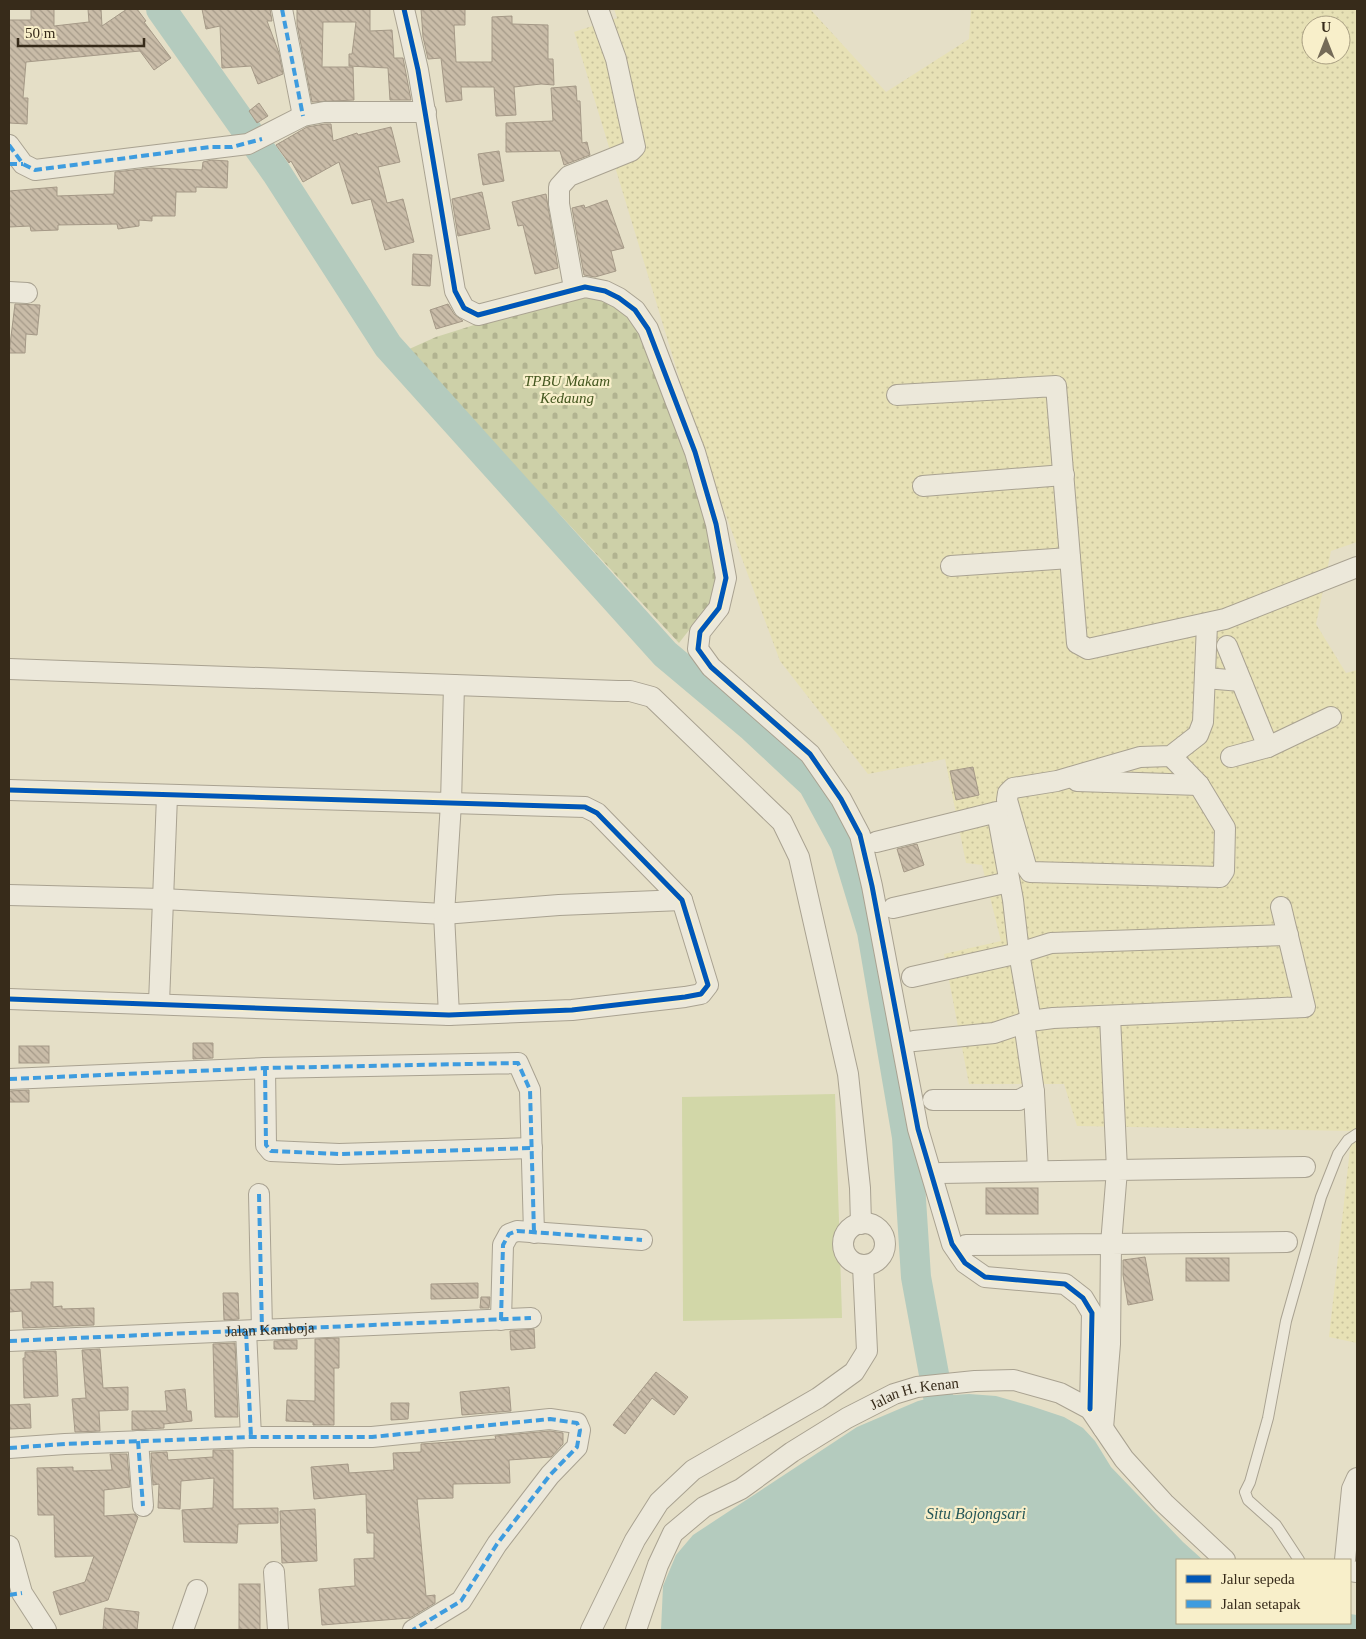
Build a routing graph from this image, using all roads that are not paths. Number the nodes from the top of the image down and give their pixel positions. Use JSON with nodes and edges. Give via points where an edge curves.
{"nodes":[{"id":1,"x":282,"y":9,"type":"edge"},
{"id":2,"x":404,"y":9,"type":"edge"},
{"id":3,"x":598,"y":9,"type":"edge"},
{"id":4,"x":426,"y":112,"type":"junction"},
{"id":5,"x":303,"y":116,"type":"junction"},
{"id":6,"x":9,"y":145,"type":"edge"},
{"id":7,"x":16,"y":164,"type":"edge"},
{"id":8,"x":574,"y":288,"type":"junction"},
{"id":9,"x":897,"y":395,"type":"dead end"},
{"id":10,"x":1064,"y":475,"type":"junction"},
{"id":11,"x":923,"y":486,"type":"dead end"},
{"id":12,"x":1070,"y":558,"type":"junction"},
{"id":13,"x":951,"y":566,"type":"dead end"},
{"id":14,"x":1357,"y":567,"type":"edge"},
{"id":15,"x":1207,"y":624,"type":"junction"},
{"id":16,"x":1227,"y":646,"type":"dead end"},
{"id":17,"x":9,"y":669,"type":"edge"},
{"id":18,"x":1205,"y":678,"type":"junction"},
{"id":19,"x":1241,"y":681,"type":"junction"},
{"id":20,"x":454,"y":685,"type":"junction"},
{"id":21,"x":1330,"y":717,"type":"dead end"},
{"id":22,"x":1268,"y":746,"type":"junction"},
{"id":23,"x":1176,"y":752,"type":"junction"},
{"id":24,"x":1231,"y":757,"type":"dead end"},
{"id":25,"x":1057,"y":781,"type":"junction"},
{"id":26,"x":1199,"y":785,"type":"junction"},
{"id":27,"x":9,"y":790,"type":"edge"},
{"id":28,"x":167,"y":796,"type":"junction"},
{"id":29,"x":451,"y":803,"type":"junction"},
{"id":30,"x":876,"y":842,"type":"dead end"},
{"id":31,"x":1009,"y":882,"type":"junction"},
{"id":32,"x":9,"y":895,"type":"edge"},
{"id":33,"x":162,"y":899,"type":"junction"},
{"id":34,"x":682,"y":900,"type":"junction"},
{"id":35,"x":1281,"y":907,"type":"dead end"},
{"id":36,"x":893,"y":908,"type":"dead end"},
{"id":37,"x":444,"y":914,"type":"junction"},
{"id":38,"x":1288,"y":935,"type":"junction"},
{"id":39,"x":1019,"y":953,"type":"junction"},
{"id":40,"x":912,"y":976,"type":"dead end"},
{"id":41,"x":9,"y":999,"type":"edge"},
{"id":42,"x":159,"y":1003,"type":"junction"},
{"id":43,"x":449,"y":1015,"type":"junction"},
{"id":44,"x":1110,"y":1016,"type":"junction"},
{"id":45,"x":1028,"y":1022,"type":"junction"},
{"id":46,"x":914,"y":1041,"type":"dead end"},
{"id":47,"x":265,"y":1068,"type":"junction"},
{"id":48,"x":9,"y":1079,"type":"edge"},
{"id":49,"x":1034,"y":1092,"type":"junction"},
{"id":50,"x":933,"y":1100,"type":"dead end"},
{"id":51,"x":1357,"y":1134,"type":"edge"},
{"id":52,"x":532,"y":1148,"type":"junction"},
{"id":53,"x":1305,"y":1167,"type":"dead end"},
{"id":54,"x":1117,"y":1170,"type":"junction"},
{"id":55,"x":1038,"y":1171,"type":"junction"},
{"id":56,"x":940,"y":1173,"type":"dead end"},
{"id":57,"x":259,"y":1194,"type":"dead end"},
{"id":58,"x":861,"y":1224,"type":"junction"},
{"id":59,"x":534,"y":1232,"type":"junction"},
{"id":60,"x":642,"y":1240,"type":"dead end"},
{"id":61,"x":1287,"y":1242,"type":"dead end"},
{"id":62,"x":1111,"y":1244,"type":"junction"},
{"id":63,"x":966,"y":1245,"type":"dead end"},
{"id":64,"x":862,"y":1266,"type":"junction"},
{"id":65,"x":531,"y":1318,"type":"dead end"},
{"id":66,"x":501,"y":1320,"type":"junction"},
{"id":67,"x":254,"y":1330,"type":"junction"},
{"id":68,"x":9,"y":1341,"type":"edge"},
{"id":69,"x":1090,"y":1409,"type":"junction"},
{"id":70,"x":1103,"y":1428,"type":"junction"},
{"id":71,"x":251,"y":1437,"type":"junction"},
{"id":72,"x":138,"y":1441,"type":"junction"},
{"id":73,"x":9,"y":1448,"type":"edge"},
{"id":74,"x":1357,"y":1478,"type":"edge"},
{"id":75,"x":143,"y":1506,"type":"dead end"},
{"id":76,"x":9,"y":1546,"type":"edge"},
{"id":77,"x":1224,"y":1559,"type":"edge"},
{"id":78,"x":1298,"y":1559,"type":"edge"},
{"id":79,"x":1345,"y":1559,"type":"edge"},
{"id":80,"x":274,"y":1572,"type":"dead end"},
{"id":81,"x":197,"y":1590,"type":"dead end"},
{"id":82,"x":16,"y":1594,"type":"edge"},
{"id":83,"x":46,"y":1630,"type":"edge"},
{"id":84,"x":183,"y":1630,"type":"edge"},
{"id":85,"x":278,"y":1630,"type":"edge"},
{"id":86,"x":413,"y":1630,"type":"edge"},
{"id":87,"x":591,"y":1630,"type":"edge"},
{"id":88,"x":636,"y":1630,"type":"edge"}],
"edges":[{"from":1,"to":5,"type":"street"},
{"from":2,"to":4,"type":"street"},
{"from":3,"to":8,"type":"street","via":[[616,59],[635,148],[569,176],[559,187]]},
{"from":4,"to":5,"type":"street","via":[[344,110]]},
{"from":4,"to":8,"type":"street","via":[[455,291],[464,308],[478,315]]},
{"from":5,"to":7,"type":"street","via":[[255,141],[35,170]]},
{"from":6,"to":7,"type":"street"},
{"from":8,"to":69,"type":"street","via":[[605,291],[635,310],[648,330],[695,452],[716,524],[726,578],[719,608],[700,632],[698,648],[711,667],[810,754],[841,799],[860,835],[918,1129],[952,1244],[965,1263],[985,1277],[1065,1284],[1083,1298],[1092,1313]]},
{"from":9,"to":10,"type":"street","via":[[1056,386]]},
{"from":10,"to":11,"type":"street"},
{"from":10,"to":12,"type":"street"},
{"from":12,"to":13,"type":"street"},
{"from":12,"to":15,"type":"street","via":[[1077,643],[1088,649]]},
{"from":14,"to":15,"type":"street"},
{"from":15,"to":18,"type":"street"},
{"from":16,"to":19,"type":"street"},
{"from":17,"to":20,"type":"street"},
{"from":18,"to":19,"type":"street"},
{"from":18,"to":23,"type":"street","via":[[1203,722],[1198,734]]},
{"from":19,"to":22,"type":"street"},
{"from":20,"to":29,"type":"street"},
{"from":20,"to":58,"type":"street","via":[[630,691],[652,697],[782,822],[799,857],[848,1074]]},
{"from":21,"to":22,"type":"street"},
{"from":22,"to":24,"type":"street"},
{"from":23,"to":25,"type":"street","via":[[1140,757]]},
{"from":23,"to":26,"type":"street"},
{"from":25,"to":26,"type":"street"},
{"from":25,"to":26,"type":"street","via":[[1013,788],[1008,793],[1007,800],[1030,872],[1220,877],[1224,871],[1225,828]]},
{"from":27,"to":28,"type":"street"},
{"from":28,"to":29,"type":"street"},
{"from":28,"to":33,"type":"street"},
{"from":29,"to":34,"type":"street","via":[[585,807],[598,813]]},
{"from":29,"to":37,"type":"street"},
{"from":30,"to":31,"type":"street","via":[[996,812]]},
{"from":31,"to":36,"type":"street"},
{"from":31,"to":39,"type":"street"},
{"from":32,"to":33,"type":"street"},
{"from":33,"to":37,"type":"street"},
{"from":33,"to":42,"type":"street"},
{"from":34,"to":37,"type":"street"},
{"from":34,"to":43,"type":"street","via":[[708,985],[701,994],[572,1010]]},
{"from":35,"to":38,"type":"street"},
{"from":37,"to":43,"type":"street"},
{"from":38,"to":39,"type":"street","via":[[1051,943]]},
{"from":38,"to":44,"type":"street","via":[[1305,1007]]},
{"from":39,"to":40,"type":"street"},
{"from":39,"to":45,"type":"street"},
{"from":41,"to":42,"type":"street"},
{"from":42,"to":43,"type":"street"},
{"from":44,"to":45,"type":"street"},
{"from":44,"to":54,"type":"street"},
{"from":45,"to":46,"type":"street","via":[[994,1034]]},
{"from":45,"to":49,"type":"street"},
{"from":47,"to":48,"type":"street"},
{"from":47,"to":52,"type":"street","via":[[518,1063],[530,1090]]},
{"from":47,"to":52,"type":"street","via":[[266,1145],[271,1151],[339,1154]]},
{"from":49,"to":50,"type":"street","via":[[1019,1100]]},
{"from":49,"to":55,"type":"street"},
{"from":51,"to":78,"type":"lane","via":[[1338,1154],[1321,1197],[1286,1321],[1268,1418],[1245,1492],[1248,1500],[1276,1525]]},
{"from":52,"to":59,"type":"street"},
{"from":53,"to":54,"type":"street"},
{"from":54,"to":55,"type":"street"},
{"from":54,"to":62,"type":"street"},
{"from":55,"to":56,"type":"street"},
{"from":57,"to":67,"type":"street"},
{"from":58,"to":64,"type":"street","via":[[846,1232],[842,1246],[848,1259]]},
{"from":58,"to":64,"type":"street","via":[[878,1228],[885,1239],[880,1258],[875,1263]]},
{"from":59,"to":60,"type":"street"},
{"from":59,"to":66,"type":"street","via":[[517,1231],[506,1237],[503,1245]]},
{"from":61,"to":62,"type":"street"},
{"from":62,"to":63,"type":"street"},
{"from":62,"to":70,"type":"street","via":[[1110,1344]]},
{"from":64,"to":87,"type":"street","via":[[867,1352],[854,1372],[818,1398],[693,1470],[659,1502]]},
{"from":65,"to":66,"type":"street","name":"Jalan Kamboja"},
{"from":66,"to":67,"type":"street","name":"Jalan Kamboja"},
{"from":67,"to":68,"type":"street","name":"Jalan Kamboja"},
{"from":67,"to":71,"type":"street"},
{"from":69,"to":70,"type":"street","name":"Jalan H. Kenan"},
{"from":69,"to":88,"type":"street","name":"Jalan H. Kenan","via":[[1060,1393],[1014,1380],[975,1381],[894,1394],[847,1418],[741,1488],[704,1507],[673,1533],[658,1565]]},
{"from":70,"to":77,"type":"street","name":"Jalan H. Kenan","via":[[1124,1459],[1164,1503]]},
{"from":71,"to":72,"type":"street"},
{"from":71,"to":86,"type":"street","via":[[372,1437],[550,1419],[577,1424],[580,1430],[577,1448],[550,1475],[497,1544],[461,1601]]},
{"from":72,"to":73,"type":"street"},
{"from":72,"to":75,"type":"street"},
{"from":74,"to":79,"type":"street","via":[[1352,1488]]},
{"from":76,"to":82,"type":"street"},
{"from":80,"to":85,"type":"street"},
{"from":81,"to":84,"type":"street"},
{"from":82,"to":83,"type":"street"}]}
